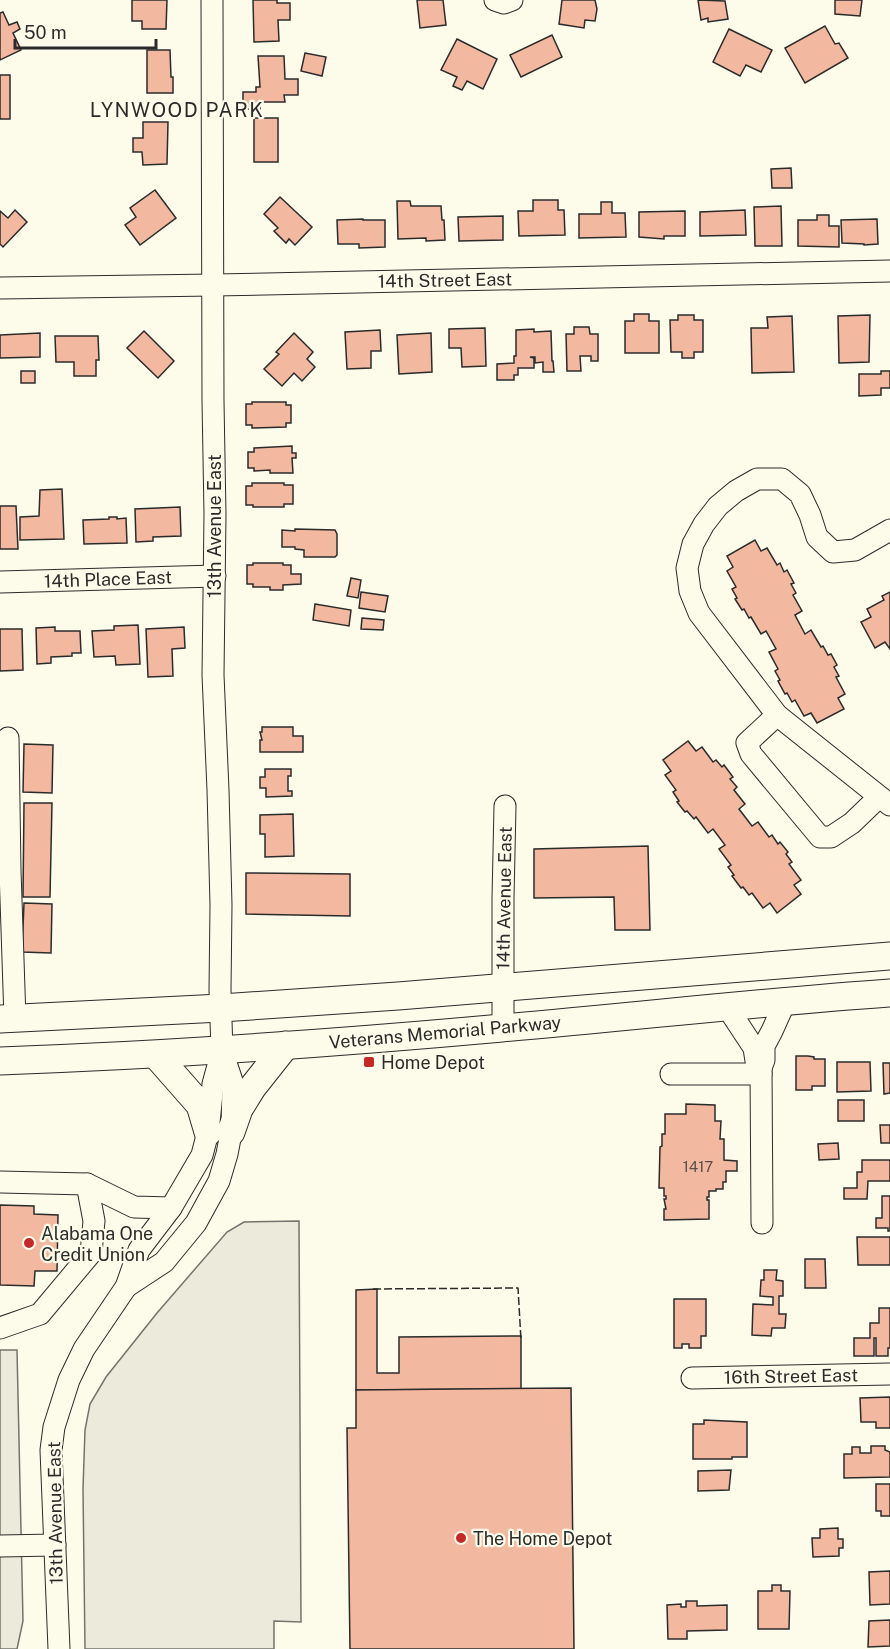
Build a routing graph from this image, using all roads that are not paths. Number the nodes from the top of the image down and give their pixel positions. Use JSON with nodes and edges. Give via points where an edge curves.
{"nodes":[{"id":1,"x":212,"y":0,"type":"edge"},
{"id":2,"x":495,"y":0,"type":"edge"},
{"id":3,"x":512,"y":0,"type":"edge"},
{"id":4,"x":890,"y":271,"type":"edge"},
{"id":5,"x":214,"y":285,"type":"junction"},
{"id":6,"x":0,"y":288,"type":"edge"},
{"id":7,"x":890,"y":530,"type":"edge"},
{"id":8,"x":215,"y":576,"type":"junction"},
{"id":9,"x":0,"y":582,"type":"edge"},
{"id":10,"x":777,"y":715,"type":"junction"},
{"id":11,"x":8,"y":738,"type":"dead end"},
{"id":12,"x":884,"y":801,"type":"edge"},
{"id":13,"x":505,"y":807,"type":"dead end"},
{"id":14,"x":890,"y":956,"type":"edge"},
{"id":15,"x":503,"y":989,"type":"junction"},
{"id":16,"x":890,"y":993,"type":"edge"},
{"id":17,"x":785,"y":1002,"type":"junction"},
{"id":18,"x":727,"y":1007,"type":"junction"},
{"id":19,"x":221,"y":1008,"type":"junction"},
{"id":20,"x":7,"y":1019,"type":"edge"},
{"id":21,"x":503,"y":1028,"type":"junction"},
{"id":22,"x":286,"y":1045,"type":"junction"},
{"id":23,"x":222,"y":1051,"type":"junction"},
{"id":24,"x":156,"y":1055,"type":"junction"},
{"id":25,"x":0,"y":1061,"type":"edge"},
{"id":26,"x":760,"y":1071,"type":"junction"},
{"id":27,"x":671,"y":1074,"type":"dead end"},
{"id":28,"x":220,"y":1132,"type":"junction"},
{"id":29,"x":0,"y":1182,"type":"edge"},
{"id":30,"x":87,"y":1184,"type":"junction"},
{"id":31,"x":171,"y":1208,"type":"junction"},
{"id":32,"x":762,"y":1223,"type":"dead end"},
{"id":33,"x":126,"y":1287,"type":"junction"},
{"id":34,"x":0,"y":1328,"type":"edge"},
{"id":35,"x":890,"y":1374,"type":"edge"},
{"id":36,"x":693,"y":1378,"type":"dead end"},
{"id":37,"x":55,"y":1545,"type":"junction"},
{"id":38,"x":0,"y":1546,"type":"edge"},
{"id":39,"x":59,"y":1649,"type":"edge"}],
"edges":[{"from":1,"to":5,"type":"street","name":"13th Avenue East"},
{"from":2,"to":3,"type":"street"},
{"from":4,"to":5,"type":"street","name":"14th Street East"},
{"from":5,"to":6,"type":"street","name":"14th Street East"},
{"from":5,"to":8,"type":"street","name":"13th Avenue East"},
{"from":7,"to":10,"type":"street","via":[[855,550],[833,552],[817,537],[800,494],[782,479],[757,479],[736,491],[704,524],[693,544],[687,568],[690,591],[699,613]]},
{"from":8,"to":9,"type":"street","name":"14th Place East"},
{"from":8,"to":19,"type":"street","name":"13th Avenue East","via":[[213,675]]},
{"from":10,"to":12,"type":"street"},
{"from":10,"to":12,"type":"street","via":[[747,743],[750,754],[820,837],[831,837]]},
{"from":11,"to":20,"type":"street"},
{"from":13,"to":15,"type":"street","name":"14th Avenue East"},
{"from":14,"to":15,"type":"main road"},
{"from":15,"to":19,"type":"main road"},
{"from":15,"to":21,"type":"street","name":"14th Avenue East"},
{"from":16,"to":17,"type":"main road","name":"Veterans Memorial Parkway"},
{"from":17,"to":18,"type":"main road","name":"Veterans Memorial Parkway"},
{"from":17,"to":26,"type":"street","via":[[764,1046]]},
{"from":18,"to":21,"type":"main road","name":"Veterans Memorial Parkway"},
{"from":18,"to":26,"type":"street","via":[[754,1048]]},
{"from":19,"to":20,"type":"main road"},
{"from":19,"to":23,"type":"street","name":"13th Avenue East"},
{"from":21,"to":22,"type":"main road","name":"Veterans Memorial Parkway"},
{"from":22,"to":23,"type":"main road","name":"Veterans Memorial Parkway"},
{"from":22,"to":28,"type":"main road"},
{"from":23,"to":24,"type":"main road","name":"Veterans Memorial Parkway"},
{"from":23,"to":28,"type":"street","name":"13th Avenue East","via":[[213,1084]]},
{"from":24,"to":25,"type":"main road","name":"Veterans Memorial Parkway"},
{"from":24,"to":28,"type":"main road"},
{"from":26,"to":27,"type":"street"},
{"from":26,"to":32,"type":"street"},
{"from":28,"to":31,"type":"street","name":"13th Avenue East"},
{"from":28,"to":33,"type":"street","name":"13th Avenue East","via":[[227,1154],[219,1181],[196,1223],[164,1262]]},
{"from":29,"to":30,"type":"street"},
{"from":30,"to":31,"type":"street","via":[[134,1207]]},
{"from":30,"to":34,"type":"street","via":[[94,1221],[91,1253],[40,1314]]},
{"from":31,"to":33,"type":"street","name":"13th Avenue East","via":[[139,1250]]},
{"from":33,"to":37,"type":"street","name":"13th Avenue East","via":[[84,1349],[54,1427],[51,1450]]},
{"from":35,"to":36,"type":"street","name":"16th Street East"},
{"from":37,"to":38,"type":"street"},
{"from":37,"to":39,"type":"street","name":"13th Avenue East"}]}
